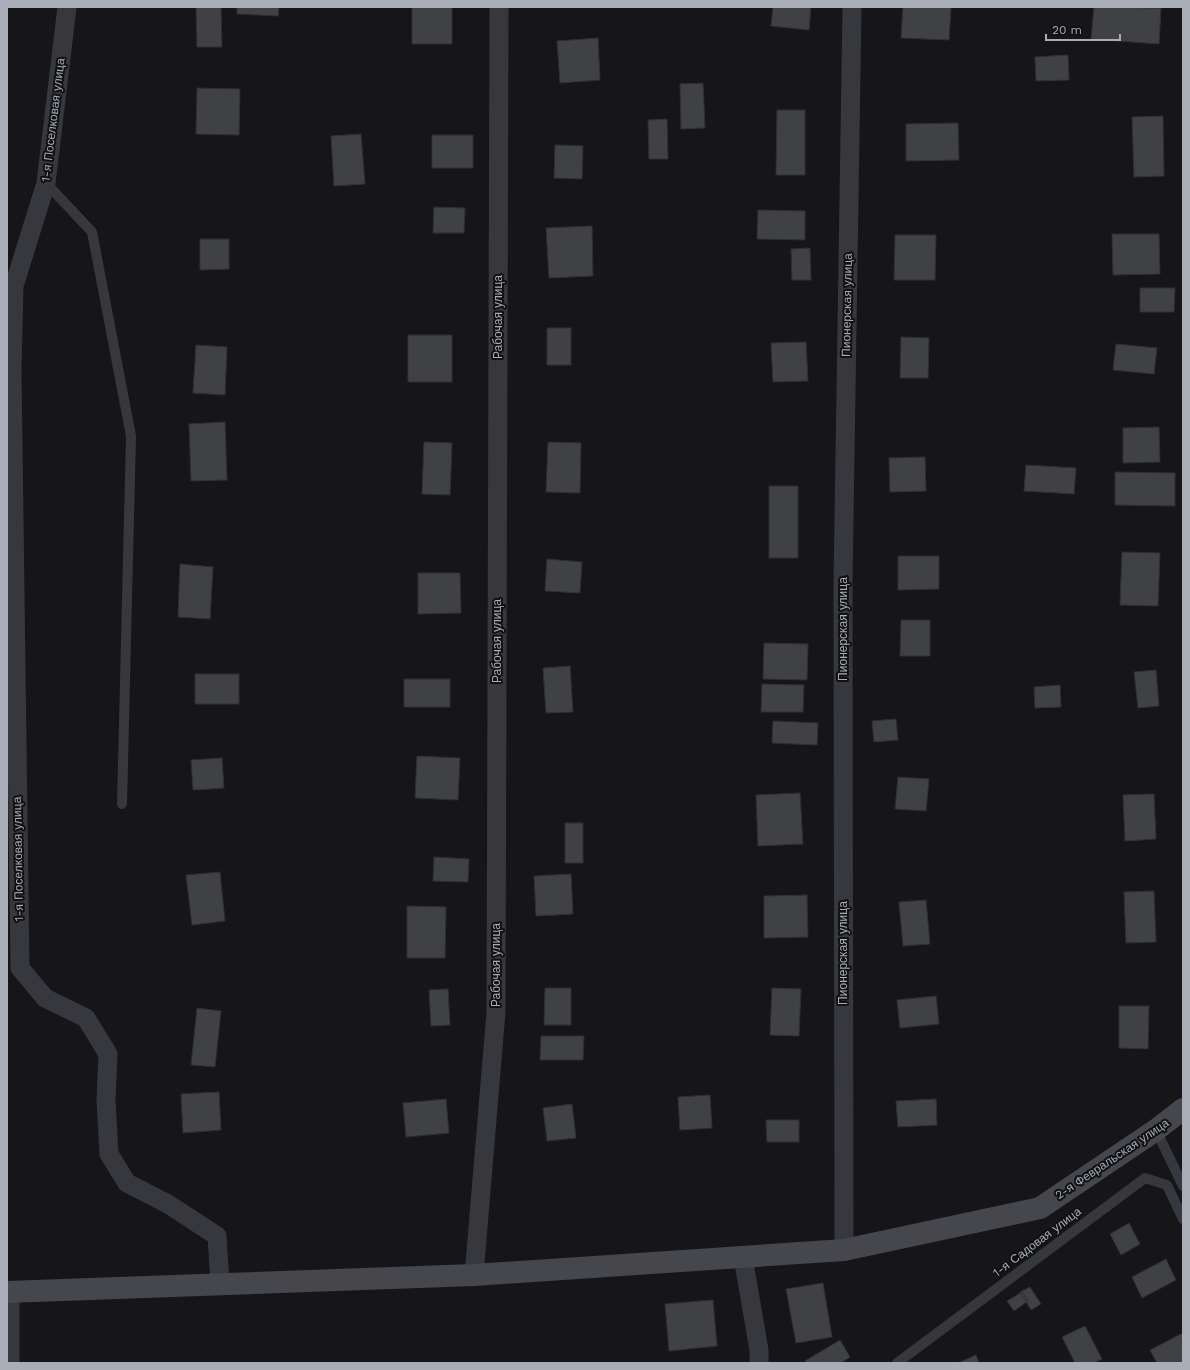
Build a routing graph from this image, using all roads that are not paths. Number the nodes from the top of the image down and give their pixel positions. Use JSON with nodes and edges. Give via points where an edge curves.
{"nodes":[{"id":1,"x":67,"y":7,"type":"edge"},
{"id":2,"x":499,"y":7,"type":"edge"},
{"id":3,"x":852,"y":7,"type":"edge"},
{"id":4,"x":46,"y":183,"type":"junction"},
{"id":5,"x":122,"y":804,"type":"dead end"},
{"id":6,"x":1183,"y":1109,"type":"edge"},
{"id":7,"x":1156,"y":1130,"type":"junction"},
{"id":8,"x":1183,"y":1186,"type":"edge"},
{"id":9,"x":1183,"y":1219,"type":"edge"},
{"id":10,"x":844,"y":1250,"type":"junction"},
{"id":11,"x":743,"y":1257,"type":"junction"},
{"id":12,"x":474,"y":1275,"type":"junction"},
{"id":13,"x":220,"y":1283,"type":"junction"},
{"id":14,"x":9,"y":1292,"type":"edge"},
{"id":15,"x":900,"y":1362,"type":"edge"},
{"id":16,"x":10,"y":1363,"type":"edge"},
{"id":17,"x":759,"y":1363,"type":"edge"}],
"edges":[{"from":1,"to":4,"type":"street","name":"1-я Поселковая улица"},
{"from":2,"to":12,"type":"street","name":"Рабочая улица","via":[[496,1012]]},
{"from":3,"to":10,"type":"street","name":"Пионерская улица","via":[[843,583]]},
{"from":4,"to":5,"type":"lane","via":[[92,232],[131,436]]},
{"from":4,"to":13,"type":"street","name":"1-я Поселковая улица","via":[[14,286],[12,370],[20,968],[45,998],[86,1018],[108,1054],[106,1100],[110,1154],[127,1183],[168,1204],[217,1236]]},
{"from":6,"to":7,"type":"street","name":"2-я Февральская улица"},
{"from":7,"to":8,"type":"lane"},
{"from":7,"to":10,"type":"street","name":"2-я Февральская улица","via":[[1040,1208]]},
{"from":9,"to":15,"type":"lane","name":"1-я Садовая улица","via":[[1168,1185],[1145,1178]]},
{"from":10,"to":11,"type":"street"},
{"from":11,"to":12,"type":"street"},
{"from":11,"to":17,"type":"street"},
{"from":12,"to":13,"type":"street"},
{"from":13,"to":14,"type":"street"},
{"from":14,"to":16,"type":"street"}]}
